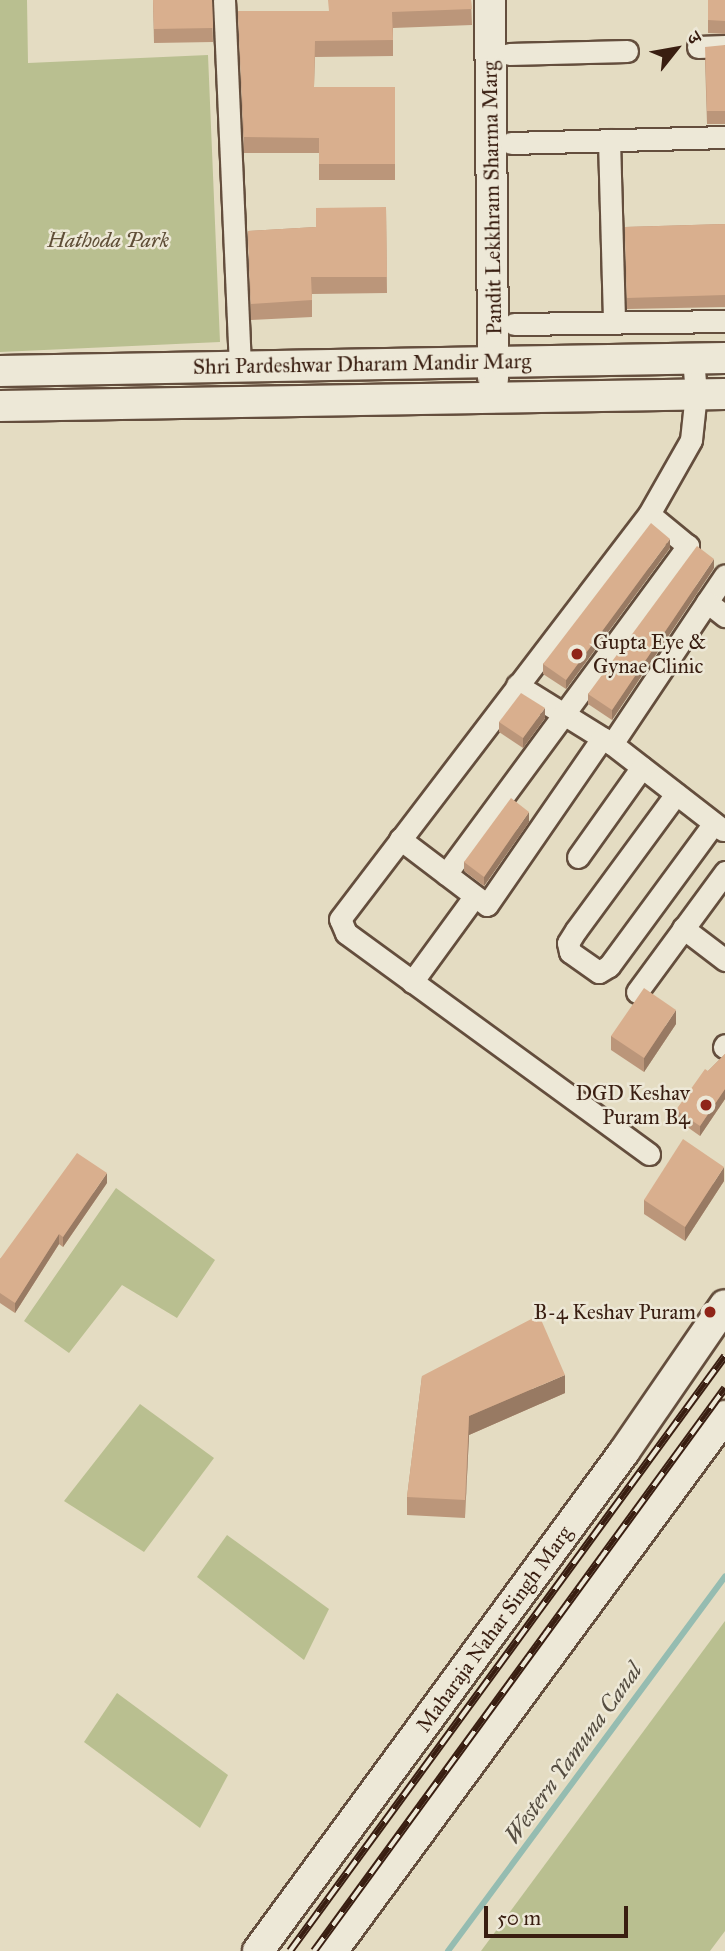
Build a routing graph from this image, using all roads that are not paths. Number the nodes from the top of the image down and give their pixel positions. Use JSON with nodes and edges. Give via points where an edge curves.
{"nodes":[{"id":1,"x":225,"y":0,"type":"edge"},
{"id":2,"x":490,"y":0,"type":"edge"},
{"id":3,"x":508,"y":0,"type":"edge"},
{"id":4,"x":725,"y":46,"type":"edge"},
{"id":5,"x":698,"y":47,"type":"dead end"},
{"id":6,"x":627,"y":51,"type":"dead end"},
{"id":7,"x":509,"y":54,"type":"junction"},
{"id":8,"x":725,"y":137,"type":"edge"},
{"id":9,"x":609,"y":140,"type":"junction"},
{"id":10,"x":511,"y":143,"type":"junction"},
{"id":11,"x":725,"y":321,"type":"edge"},
{"id":12,"x":614,"y":323,"type":"junction"},
{"id":13,"x":514,"y":324,"type":"junction"},
{"id":14,"x":725,"y":358,"type":"edge"},
{"id":15,"x":694,"y":359,"type":"junction"},
{"id":16,"x":505,"y":360,"type":"junction"},
{"id":17,"x":240,"y":367,"type":"junction"},
{"id":18,"x":0,"y":371,"type":"edge"},
{"id":19,"x":711,"y":394,"type":"edge"},
{"id":20,"x":503,"y":395,"type":"junction"},
{"id":21,"x":0,"y":406,"type":"edge"},
{"id":22,"x":649,"y":514,"type":"junction"},
{"id":23,"x":725,"y":575,"type":"edge"},
{"id":24,"x":707,"y":602,"type":"junction"},
{"id":25,"x":725,"y":616,"type":"edge"},
{"id":26,"x":517,"y":685,"type":"junction"},
{"id":27,"x":564,"y":714,"type":"junction"},
{"id":28,"x":607,"y":741,"type":"junction"},
{"id":29,"x":642,"y":767,"type":"junction"},
{"id":30,"x":677,"y":794,"type":"junction"},
{"id":31,"x":719,"y":827,"type":"edge"},
{"id":32,"x":400,"y":839,"type":"junction"},
{"id":33,"x":578,"y":857,"type":"dead end"},
{"id":34,"x":725,"y":872,"type":"edge"},
{"id":35,"x":446,"y":874,"type":"junction"},
{"id":36,"x":474,"y":897,"type":"junction"},
{"id":37,"x":683,"y":929,"type":"junction"},
{"id":38,"x":725,"y":960,"type":"edge"},
{"id":39,"x":412,"y":982,"type":"junction"},
{"id":40,"x":637,"y":992,"type":"dead end"},
{"id":41,"x":649,"y":1154,"type":"dead end"},
{"id":42,"x":725,"y":1305,"type":"edge"},
{"id":43,"x":725,"y":1416,"type":"edge"},
{"id":44,"x":258,"y":1951,"type":"edge"},
{"id":45,"x":332,"y":1951,"type":"edge"}],
"edges":[{"from":1,"to":17,"type":"street"},
{"from":2,"to":16,"type":"main road","name":"Pandit Lekkhram Sharma Marg"},
{"from":3,"to":7,"type":"main road","name":"Pandit Lekkhram Sharma Marg"},
{"from":4,"to":5,"type":"street"},
{"from":6,"to":7,"type":"street"},
{"from":7,"to":10,"type":"main road","name":"Pandit Lekkhram Sharma Marg"},
{"from":8,"to":9,"type":"street"},
{"from":9,"to":10,"type":"street"},
{"from":9,"to":12,"type":"street"},
{"from":10,"to":13,"type":"main road","name":"Pandit Lekkhram Sharma Marg"},
{"from":11,"to":12,"type":"street"},
{"from":12,"to":13,"type":"street"},
{"from":13,"to":16,"type":"main road","name":"Pandit Lekkhram Sharma Marg"},
{"from":14,"to":15,"type":"main road","name":"Shri Pardeshwar Dharam Mandir Marg"},
{"from":15,"to":16,"type":"main road","name":"Shri Pardeshwar Dharam Mandir Marg"},
{"from":15,"to":19,"type":"street"},
{"from":16,"to":17,"type":"main road","name":"Shri Pardeshwar Dharam Mandir Marg"},
{"from":16,"to":20,"type":"main road","name":"Pandit Lekkhram Sharma Marg"},
{"from":17,"to":18,"type":"main road","name":"Shri Pardeshwar Dharam Mandir Marg"},
{"from":19,"to":20,"type":"main road","name":"Shri Pardeshwar Dharam Mandir Marg"},
{"from":19,"to":22,"type":"street"},
{"from":20,"to":21,"type":"main road","name":"Shri Pardeshwar Dharam Mandir Marg"},
{"from":22,"to":26,"type":"street"},
{"from":22,"to":27,"type":"street","via":[[688,546]]},
{"from":23,"to":24,"type":"street"},
{"from":24,"to":25,"type":"street"},
{"from":24,"to":28,"type":"street"},
{"from":26,"to":27,"type":"street"},
{"from":26,"to":32,"type":"street"},
{"from":27,"to":28,"type":"street"},
{"from":27,"to":35,"type":"street"},
{"from":28,"to":29,"type":"street"},
{"from":28,"to":36,"type":"street","via":[[493,901],[488,905]]},
{"from":29,"to":30,"type":"street"},
{"from":29,"to":33,"type":"street"},
{"from":30,"to":31,"type":"street"},
{"from":30,"to":31,"type":"street","via":[[576,930],[568,943],[570,951],[599,972],[609,966]]},
{"from":32,"to":35,"type":"street"},
{"from":32,"to":39,"type":"street","via":[[340,919],[346,933]]},
{"from":34,"to":37,"type":"street"},
{"from":35,"to":36,"type":"street"},
{"from":36,"to":39,"type":"street"},
{"from":37,"to":38,"type":"street"},
{"from":37,"to":40,"type":"street"},
{"from":39,"to":41,"type":"street"},
{"from":42,"to":44,"type":"main road","name":"Maharaja Nahar Singh Marg","via":[[616,1463]]},
{"from":43,"to":45,"type":"main road"}]}
